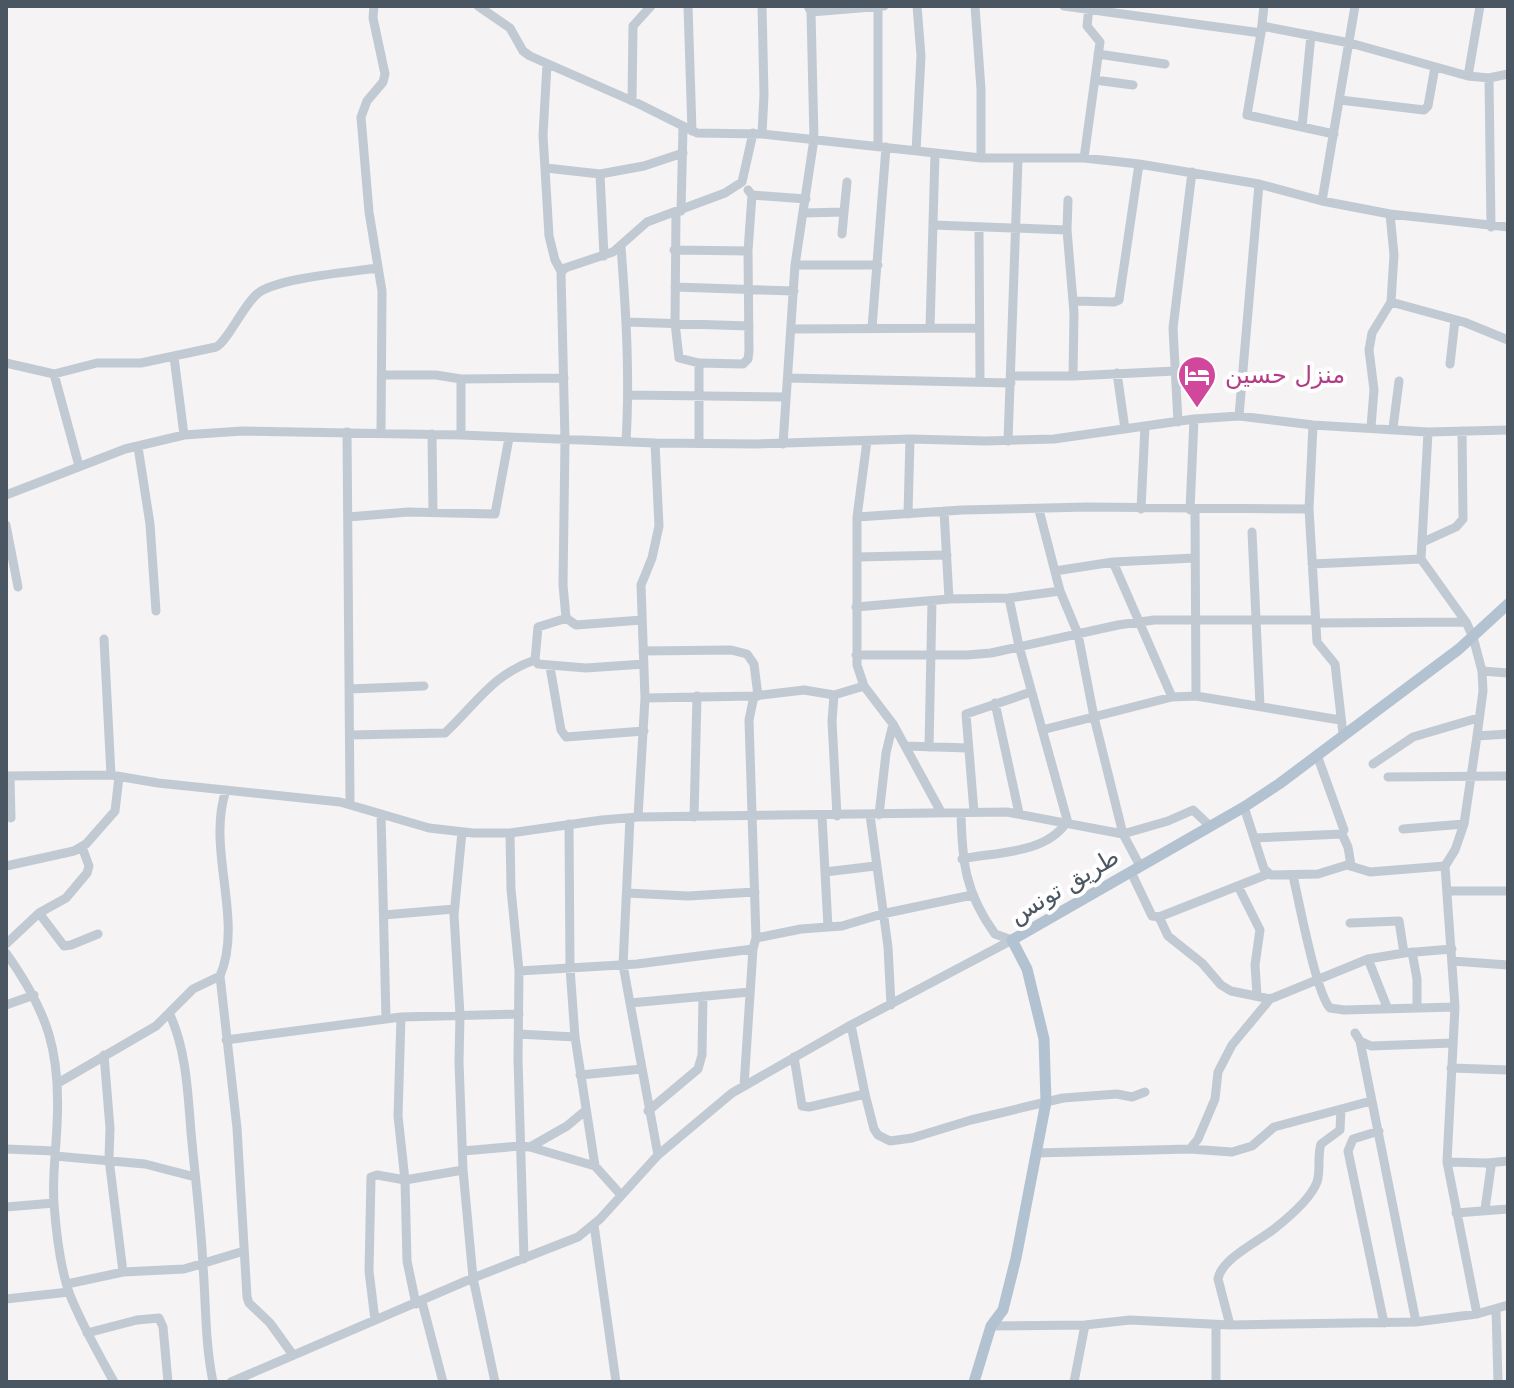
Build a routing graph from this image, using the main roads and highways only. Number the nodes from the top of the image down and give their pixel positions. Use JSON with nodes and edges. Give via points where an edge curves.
{"nodes":[{"id":1,"x":1508,"y":604,"type":"edge"},
{"id":2,"x":974,"y":1382,"type":"edge"}],
"edges":[{"from":1,"to":2,"type":"main road","name":"طريق تونس","via":[[1473,637],[1244,807],[1012,940],[1027,969],[1044,1039],[1046,1102],[1003,1310],[991,1326]]}]}
